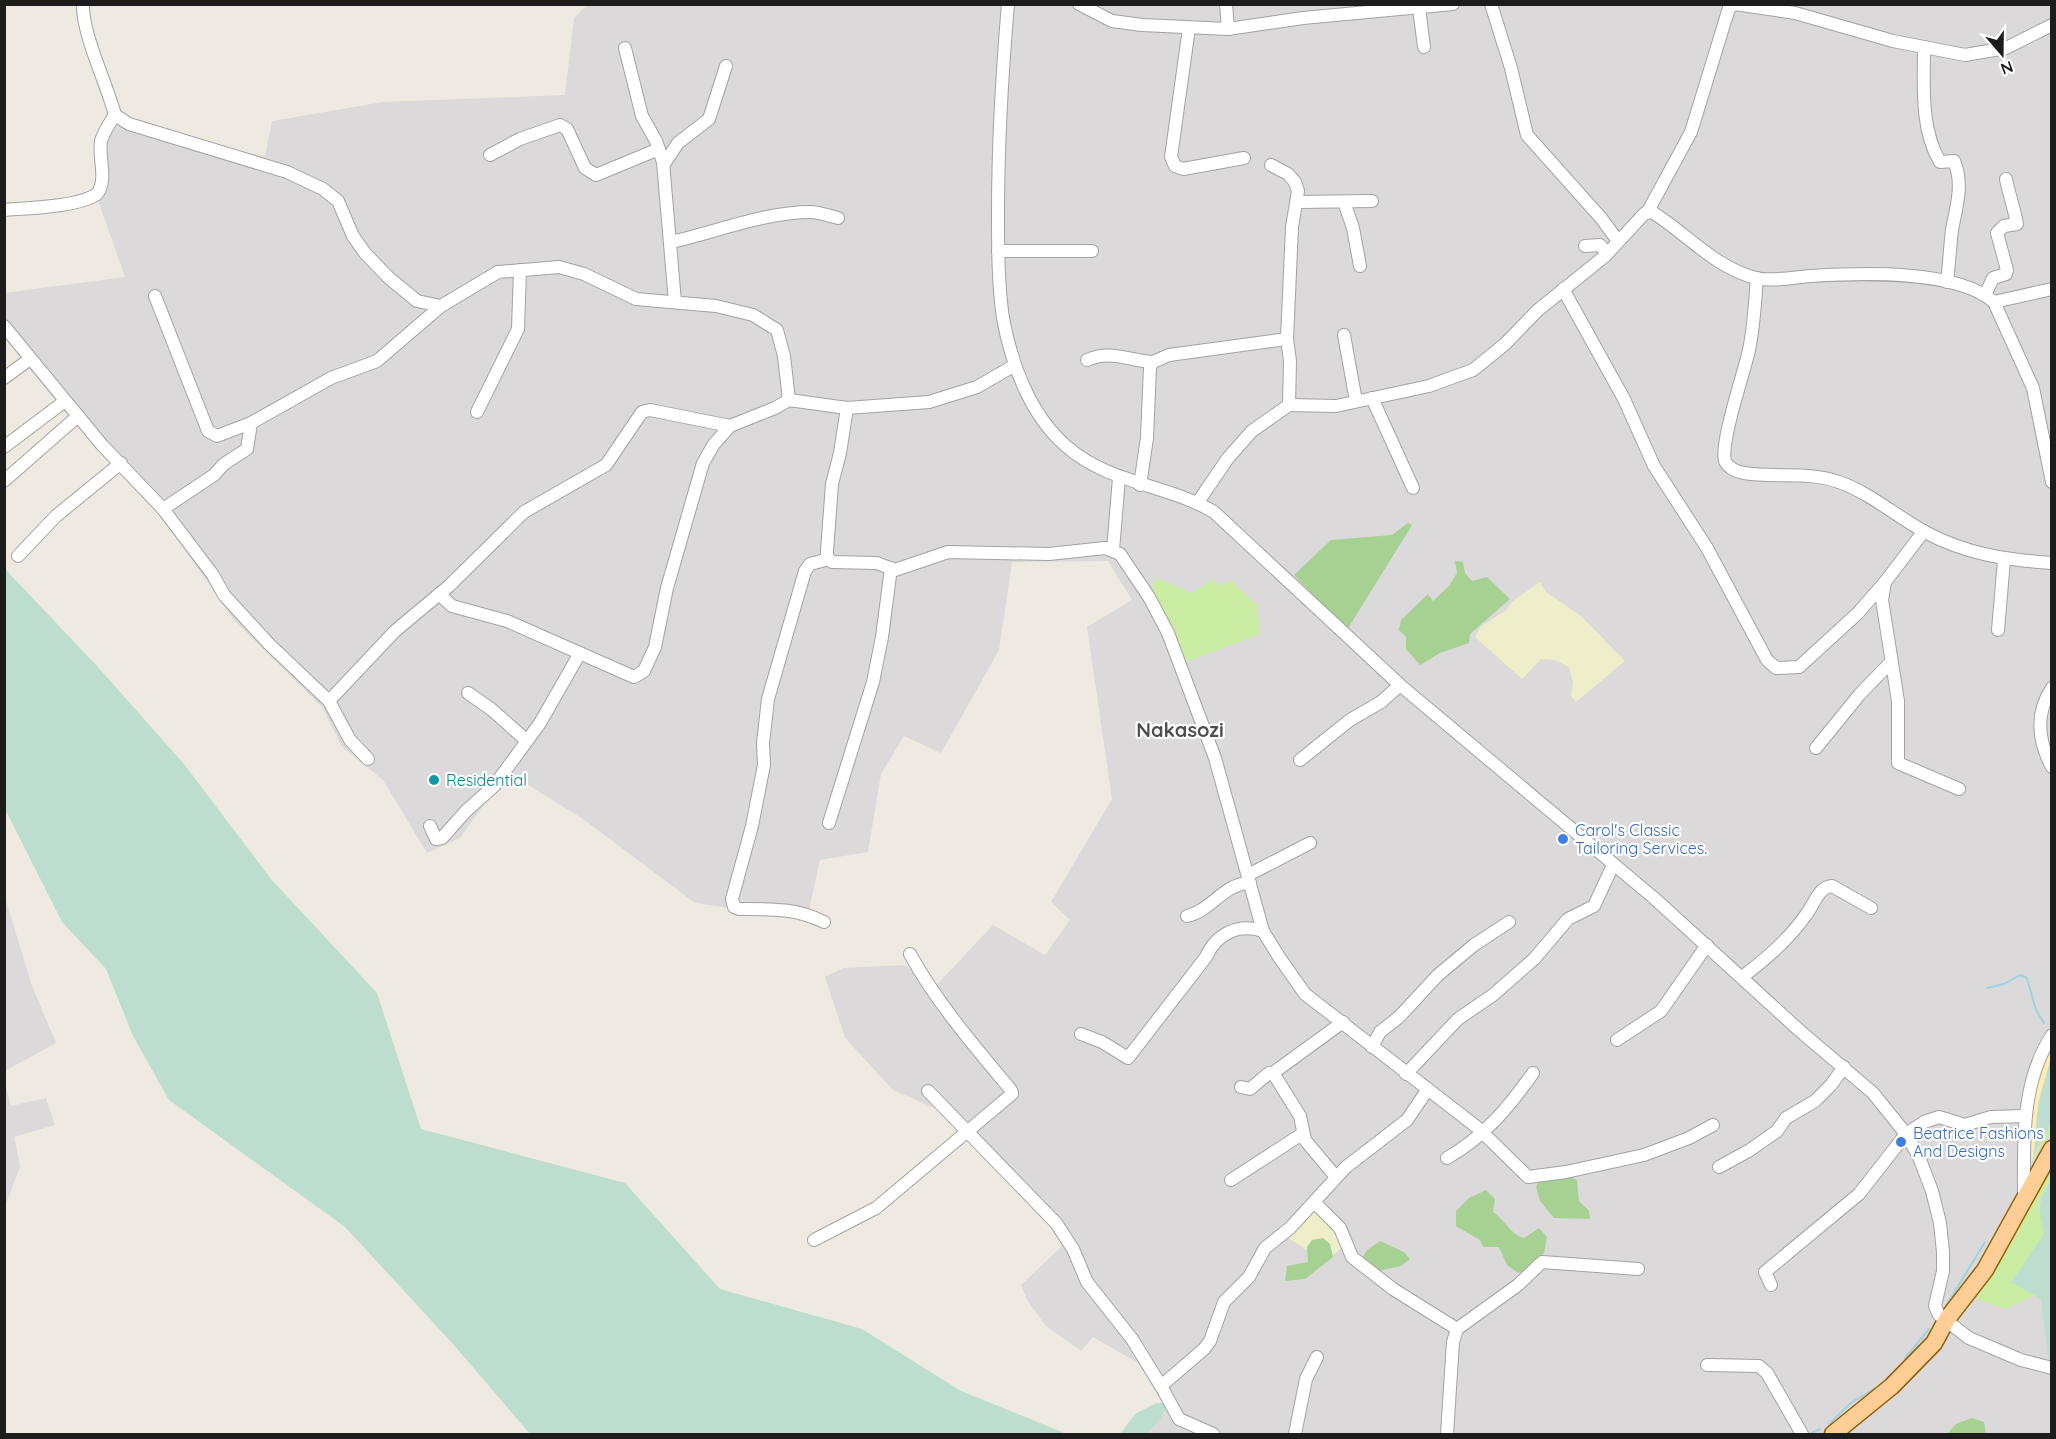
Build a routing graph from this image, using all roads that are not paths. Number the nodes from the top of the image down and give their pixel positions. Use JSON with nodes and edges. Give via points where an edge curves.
{"nodes":[{"id":1,"x":83,"y":4,"type":"edge"},
{"id":2,"x":1008,"y":4,"type":"edge"},
{"id":3,"x":1079,"y":4,"type":"edge"},
{"id":4,"x":1226,"y":4,"type":"edge"},
{"id":5,"x":1453,"y":4,"type":"edge"},
{"id":6,"x":1491,"y":4,"type":"edge"},
{"id":7,"x":1733,"y":5,"type":"edge"},
{"id":8,"x":1381,"y":7,"type":"edge"},
{"id":9,"x":1419,"y":8,"type":"junction"},
{"id":10,"x":1350,"y":9,"type":"edge"},
{"id":11,"x":2052,"y":25,"type":"edge"},
{"id":12,"x":1190,"y":28,"type":"junction"},
{"id":13,"x":1228,"y":29,"type":"junction"},
{"id":14,"x":1424,"y":47,"type":"dead end"},
{"id":15,"x":1924,"y":47,"type":"junction"},
{"id":16,"x":625,"y":48,"type":"dead end"},
{"id":17,"x":726,"y":66,"type":"dead end"},
{"id":18,"x":115,"y":115,"type":"junction"},
{"id":19,"x":659,"y":149,"type":"junction"},
{"id":20,"x":490,"y":155,"type":"dead end"},
{"id":21,"x":1244,"y":159,"type":"dead end"},
{"id":22,"x":663,"y":164,"type":"junction"},
{"id":23,"x":1272,"y":165,"type":"dead end"},
{"id":24,"x":2006,"y":179,"type":"dead end"},
{"id":25,"x":1372,"y":201,"type":"dead end"},
{"id":26,"x":1298,"y":202,"type":"junction"},
{"id":27,"x":1344,"y":202,"type":"junction"},
{"id":28,"x":4,"y":210,"type":"edge"},
{"id":29,"x":1647,"y":213,"type":"junction"},
{"id":30,"x":838,"y":218,"type":"dead end"},
{"id":31,"x":1617,"y":241,"type":"junction"},
{"id":32,"x":671,"y":242,"type":"junction"},
{"id":33,"x":1585,"y":246,"type":"dead end"},
{"id":34,"x":1092,"y":250,"type":"dead end"},
{"id":35,"x":998,"y":251,"type":"junction"},
{"id":36,"x":1607,"y":253,"type":"junction"},
{"id":37,"x":1360,"y":267,"type":"dead end"},
{"id":38,"x":520,"y":270,"type":"junction"},
{"id":39,"x":1757,"y":278,"type":"junction"},
{"id":40,"x":1947,"y":282,"type":"junction"},
{"id":41,"x":1563,"y":289,"type":"junction"},
{"id":42,"x":2052,"y":289,"type":"edge"},
{"id":43,"x":155,"y":296,"type":"dead end"},
{"id":44,"x":1990,"y":298,"type":"junction"},
{"id":45,"x":675,"y":302,"type":"junction"},
{"id":46,"x":441,"y":306,"type":"junction"},
{"id":47,"x":4,"y":326,"type":"edge"},
{"id":48,"x":1344,"y":335,"type":"dead end"},
{"id":49,"x":1287,"y":339,"type":"junction"},
{"id":50,"x":30,"y":359,"type":"junction"},
{"id":51,"x":1087,"y":360,"type":"dead end"},
{"id":52,"x":1153,"y":362,"type":"junction"},
{"id":53,"x":1015,"y":365,"type":"junction"},
{"id":54,"x":4,"y":378,"type":"edge"},
{"id":55,"x":1372,"y":398,"type":"junction"},
{"id":56,"x":789,"y":400,"type":"junction"},
{"id":57,"x":64,"y":401,"type":"junction"},
{"id":58,"x":1356,"y":401,"type":"junction"},
{"id":59,"x":1289,"y":405,"type":"junction"},
{"id":60,"x":847,"y":408,"type":"junction"},
{"id":61,"x":477,"y":412,"type":"dead end"},
{"id":62,"x":78,"y":416,"type":"junction"},
{"id":63,"x":251,"y":423,"type":"junction"},
{"id":64,"x":730,"y":426,"type":"junction"},
{"id":65,"x":4,"y":447,"type":"edge"},
{"id":66,"x":121,"y":464,"type":"junction"},
{"id":67,"x":1119,"y":478,"type":"junction"},
{"id":68,"x":4,"y":481,"type":"edge"},
{"id":69,"x":2052,"y":482,"type":"edge"},
{"id":70,"x":1140,"y":485,"type":"junction"},
{"id":71,"x":1413,"y":488,"type":"dead end"},
{"id":72,"x":1198,"y":502,"type":"junction"},
{"id":73,"x":163,"y":509,"type":"junction"},
{"id":74,"x":1924,"y":531,"type":"junction"},
{"id":75,"x":1113,"y":550,"type":"junction"},
{"id":76,"x":18,"y":556,"type":"dead end"},
{"id":77,"x":829,"y":559,"type":"junction"},
{"id":78,"x":2004,"y":560,"type":"junction"},
{"id":79,"x":2052,"y":563,"type":"edge"},
{"id":80,"x":891,"y":568,"type":"junction"},
{"id":81,"x":1885,"y":582,"type":"junction"},
{"id":82,"x":439,"y":594,"type":"junction"},
{"id":83,"x":1998,"y":630,"type":"dead end"},
{"id":84,"x":580,"y":653,"type":"junction"},
{"id":85,"x":1892,"y":662,"type":"junction"},
{"id":86,"x":1400,"y":685,"type":"junction"},
{"id":87,"x":2052,"y":688,"type":"edge"},
{"id":88,"x":468,"y":693,"type":"dead end"},
{"id":89,"x":329,"y":701,"type":"junction"},
{"id":90,"x":527,"y":741,"type":"junction"},
{"id":91,"x":1816,"y":748,"type":"dead end"},
{"id":92,"x":368,"y":759,"type":"dead end"},
{"id":93,"x":1300,"y":760,"type":"dead end"},
{"id":94,"x":2052,"y":767,"type":"edge"},
{"id":95,"x":1959,"y":789,"type":"dead end"},
{"id":96,"x":829,"y":823,"type":"dead end"},
{"id":97,"x":430,"y":826,"type":"dead end"},
{"id":98,"x":1310,"y":843,"type":"dead end"},
{"id":99,"x":1613,"y":865,"type":"junction"},
{"id":100,"x":1249,"y":879,"type":"junction"},
{"id":101,"x":1871,"y":908,"type":"dead end"},
{"id":102,"x":1186,"y":916,"type":"dead end"},
{"id":103,"x":824,"y":922,"type":"dead end"},
{"id":104,"x":1509,"y":922,"type":"dead end"},
{"id":105,"x":1263,"y":931,"type":"junction"},
{"id":106,"x":1707,"y":945,"type":"junction"},
{"id":107,"x":910,"y":954,"type":"dead end"},
{"id":108,"x":1742,"y":977,"type":"junction"},
{"id":109,"x":1343,"y":1022,"type":"junction"},
{"id":110,"x":1081,"y":1034,"type":"dead end"},
{"id":111,"x":2052,"y":1035,"type":"edge"},
{"id":112,"x":1617,"y":1040,"type":"dead end"},
{"id":113,"x":1372,"y":1047,"type":"junction"},
{"id":114,"x":1844,"y":1067,"type":"junction"},
{"id":115,"x":1273,"y":1073,"type":"junction"},
{"id":116,"x":1533,"y":1073,"type":"dead end"},
{"id":117,"x":1406,"y":1074,"type":"junction"},
{"id":118,"x":1240,"y":1087,"type":"dead end"},
{"id":119,"x":1428,"y":1089,"type":"junction"},
{"id":120,"x":928,"y":1091,"type":"dead end"},
{"id":121,"x":2025,"y":1116,"type":"junction"},
{"id":122,"x":1713,"y":1125,"type":"dead end"},
{"id":123,"x":968,"y":1133,"type":"junction"},
{"id":124,"x":1483,"y":1133,"type":"junction"},
{"id":125,"x":1302,"y":1134,"type":"junction"},
{"id":126,"x":1906,"y":1134,"type":"junction"},
{"id":127,"x":2052,"y":1149,"type":"edge"},
{"id":128,"x":1448,"y":1158,"type":"dead end"},
{"id":129,"x":1719,"y":1167,"type":"dead end"},
{"id":130,"x":1336,"y":1177,"type":"junction"},
{"id":131,"x":1231,"y":1180,"type":"dead end"},
{"id":132,"x":2024,"y":1201,"type":"junction"},
{"id":133,"x":1314,"y":1202,"type":"junction"},
{"id":134,"x":814,"y":1240,"type":"dead end"},
{"id":135,"x":1638,"y":1269,"type":"dead end"},
{"id":136,"x":1771,"y":1285,"type":"dead end"},
{"id":137,"x":1947,"y":1319,"type":"junction"},
{"id":138,"x":1456,"y":1329,"type":"junction"},
{"id":139,"x":1317,"y":1357,"type":"dead end"},
{"id":140,"x":1707,"y":1365,"type":"dead end"},
{"id":141,"x":2052,"y":1368,"type":"edge"},
{"id":142,"x":1161,"y":1386,"type":"junction"},
{"id":143,"x":1213,"y":1434,"type":"edge"},
{"id":144,"x":1295,"y":1434,"type":"edge"},
{"id":145,"x":1447,"y":1434,"type":"edge"},
{"id":146,"x":1802,"y":1434,"type":"edge"},
{"id":147,"x":1833,"y":1434,"type":"edge"}],
"edges":[{"from":1,"to":18,"type":"street","via":[[88,35]]},
{"from":2,"to":35,"type":"street","via":[[998,147]]},
{"from":3,"to":12,"type":"street","via":[[1112,21]]},
{"from":4,"to":13,"type":"street"},
{"from":5,"to":9,"type":"street"},
{"from":6,"to":31,"type":"street","via":[[1527,135]]},
{"from":7,"to":15,"type":"street","via":[[1795,13]]},
{"from":7,"to":29,"type":"street","via":[[1691,132]]},
{"from":8,"to":9,"type":"street"},
{"from":8,"to":10,"type":"street"},
{"from":9,"to":14,"type":"street"},
{"from":10,"to":13,"type":"street"},
{"from":11,"to":15,"type":"street","via":[[2006,48],[1965,55]]},
{"from":12,"to":13,"type":"street"},
{"from":12,"to":21,"type":"street","via":[[1171,157],[1175,166],[1183,169]]},
{"from":15,"to":40,"type":"street","via":[[1924,108],[1934,152],[1940,162],[1954,162],[1958,171],[1958,205]]},
{"from":16,"to":19,"type":"street","via":[[642,116]]},
{"from":17,"to":22,"type":"street","via":[[709,119],[678,143]]},
{"from":18,"to":28,"type":"street","via":[[101,143],[102,177],[97,194],[43,207]]},
{"from":18,"to":46,"type":"street","via":[[139,128],[278,170],[323,189],[338,201],[353,236],[389,278],[417,301]]},
{"from":19,"to":20,"type":"street","via":[[592,175],[567,129],[560,125]]},
{"from":19,"to":22,"type":"street"},
{"from":22,"to":32,"type":"street"},
{"from":23,"to":26,"type":"street","via":[[1295,183]]},
{"from":24,"to":44,"type":"street","via":[[2017,224],[2004,226],[1997,233],[2007,270],[1993,278]]},
{"from":25,"to":27,"type":"street"},
{"from":26,"to":27,"type":"street"},
{"from":26,"to":49,"type":"street","via":[[1292,227]]},
{"from":27,"to":37,"type":"street"},
{"from":29,"to":31,"type":"street"},
{"from":29,"to":39,"type":"street","via":[[1661,218],[1699,249]]},
{"from":30,"to":32,"type":"street","via":[[813,212],[796,213]]},
{"from":31,"to":36,"type":"street"},
{"from":32,"to":45,"type":"street"},
{"from":33,"to":36,"type":"street","via":[[1600,245]]},
{"from":34,"to":35,"type":"street"},
{"from":35,"to":53,"type":"street","via":[[1003,317]]},
{"from":36,"to":41,"type":"street"},
{"from":38,"to":45,"type":"street","via":[[559,267],[584,274],[636,299]]},
{"from":38,"to":46,"type":"street","via":[[488,275]]},
{"from":38,"to":61,"type":"street","via":[[518,329]]},
{"from":39,"to":40,"type":"street","via":[[1882,273]]},
{"from":39,"to":74,"type":"street","via":[[1748,352],[1732,412],[1725,461],[1745,473],[1781,473],[1837,481]]},
{"from":40,"to":44,"type":"street"},
{"from":41,"to":55,"type":"street","via":[[1473,370],[1429,386]]},
{"from":41,"to":81,"type":"street","via":[[1624,399],[1654,466],[1707,548],[1767,660],[1776,668],[1799,667],[1858,613]]},
{"from":42,"to":44,"type":"street"},
{"from":43,"to":63,"type":"street","via":[[208,431],[217,436]]},
{"from":44,"to":69,"type":"street","via":[[2033,388]]},
{"from":45,"to":56,"type":"street","via":[[716,306],[768,322],[777,330],[780,341]]},
{"from":46,"to":63,"type":"street","via":[[376,362],[332,378]]},
{"from":47,"to":50,"type":"street"},
{"from":48,"to":58,"type":"street"},
{"from":49,"to":52,"type":"street","via":[[1169,355]]},
{"from":49,"to":59,"type":"street"},
{"from":50,"to":54,"type":"street"},
{"from":50,"to":57,"type":"street"},
{"from":51,"to":52,"type":"street","via":[[1115,354]]},
{"from":52,"to":70,"type":"street"},
{"from":53,"to":60,"type":"street","via":[[976,387],[929,402]]},
{"from":53,"to":67,"type":"street","via":[[1024,388],[1054,434],[1078,456]]},
{"from":55,"to":58,"type":"street"},
{"from":55,"to":71,"type":"street"},
{"from":56,"to":60,"type":"street"},
{"from":56,"to":64,"type":"street"},
{"from":57,"to":62,"type":"street"},
{"from":57,"to":65,"type":"street"},
{"from":58,"to":59,"type":"street","via":[[1316,407]]},
{"from":59,"to":72,"type":"street","via":[[1252,431]]},
{"from":60,"to":77,"type":"street","via":[[829,507]]},
{"from":62,"to":66,"type":"street"},
{"from":62,"to":68,"type":"street"},
{"from":63,"to":73,"type":"street","via":[[247,448]]},
{"from":64,"to":82,"type":"street","via":[[650,410],[642,412],[606,465],[524,512]]},
{"from":64,"to":84,"type":"street","via":[[703,463],[667,588],[655,647],[644,671],[634,677]]},
{"from":66,"to":73,"type":"street"},
{"from":66,"to":76,"type":"street","via":[[56,516]]},
{"from":67,"to":70,"type":"street"},
{"from":67,"to":75,"type":"street"},
{"from":70,"to":72,"type":"street"},
{"from":72,"to":86,"type":"street","via":[[1236,530]]},
{"from":73,"to":89,"type":"street","via":[[224,595],[292,668]]},
{"from":74,"to":78,"type":"street"},
{"from":74,"to":81,"type":"street"},
{"from":75,"to":80,"type":"street","via":[[1049,554],[948,552],[908,568]]},
{"from":75,"to":100,"type":"street","via":[[1143,587],[1168,633],[1215,758]]},
{"from":77,"to":80,"type":"street","via":[[877,562]]},
{"from":77,"to":103,"type":"street","via":[[810,564],[805,571],[787,626],[768,699],[764,765],[752,826],[732,899],[739,909],[797,912]]},
{"from":78,"to":79,"type":"street"},
{"from":78,"to":83,"type":"street"},
{"from":80,"to":96,"type":"street","via":[[873,682]]},
{"from":81,"to":85,"type":"street","via":[[1882,613]]},
{"from":82,"to":84,"type":"street","via":[[452,606],[507,621]]},
{"from":82,"to":89,"type":"street","via":[[395,631]]},
{"from":84,"to":90,"type":"street"},
{"from":85,"to":91,"type":"street"},
{"from":85,"to":95,"type":"street","via":[[1900,727],[1899,763]]},
{"from":86,"to":93,"type":"street"},
{"from":86,"to":99,"type":"street"},
{"from":87,"to":94,"type":"street","via":[[2039,714],[2045,755]]},
{"from":88,"to":90,"type":"street"},
{"from":89,"to":92,"type":"street","via":[[350,740]]},
{"from":90,"to":97,"type":"street","via":[[494,786],[442,838],[436,839]]},
{"from":98,"to":100,"type":"street"},
{"from":99,"to":106,"type":"street"},
{"from":99,"to":117,"type":"street","via":[[1594,906],[1568,919],[1534,959],[1458,1019]]},
{"from":100,"to":102,"type":"street","via":[[1233,886],[1202,911]]},
{"from":100,"to":105,"type":"street"},
{"from":101,"to":108,"type":"street","via":[[1832,886],[1823,888],[1800,922]]},
{"from":104,"to":113,"type":"street","via":[[1438,975],[1380,1032]]},
{"from":105,"to":109,"type":"street","via":[[1305,994]]},
{"from":105,"to":110,"type":"street","via":[[1252,927],[1225,933],[1212,942],[1206,957],[1128,1058]]},
{"from":106,"to":108,"type":"street"},
{"from":106,"to":112,"type":"street","via":[[1661,1011]]},
{"from":107,"to":123,"type":"street","via":[[979,1054],[1011,1090],[1009,1098]]},
{"from":108,"to":114,"type":"street"},
{"from":109,"to":113,"type":"street"},
{"from":109,"to":115,"type":"street"},
{"from":111,"to":121,"type":"street","via":[[2034,1072]]},
{"from":113,"to":117,"type":"street"},
{"from":114,"to":126,"type":"street","via":[[1873,1093]]},
{"from":114,"to":129,"type":"street","via":[[1815,1101],[1786,1118],[1777,1131],[1750,1150]]},
{"from":115,"to":118,"type":"street","via":[[1250,1089]]},
{"from":115,"to":125,"type":"street","via":[[1300,1116]]},
{"from":116,"to":124,"type":"street"},
{"from":117,"to":119,"type":"street"},
{"from":119,"to":124,"type":"street"},
{"from":119,"to":130,"type":"street","via":[[1407,1120]]},
{"from":120,"to":123,"type":"street"},
{"from":121,"to":126,"type":"street","via":[[1991,1117],[1965,1125],[1932,1117]]},
{"from":121,"to":132,"type":"street"},
{"from":122,"to":124,"type":"street","via":[[1656,1151],[1534,1177],[1522,1173]]},
{"from":123,"to":134,"type":"street","via":[[876,1208]]},
{"from":123,"to":142,"type":"street","via":[[1060,1228],[1087,1282],[1132,1339]]},
{"from":124,"to":128,"type":"street"},
{"from":125,"to":130,"type":"street"},
{"from":125,"to":131,"type":"street"},
{"from":126,"to":136,"type":"street","via":[[1859,1194],[1765,1272]]},
{"from":126,"to":137,"type":"street","via":[[1925,1172],[1938,1216],[1944,1252],[1935,1306],[1939,1315]]},
{"from":127,"to":132,"type":"main road"},
{"from":130,"to":133,"type":"street"},
{"from":132,"to":137,"type":"main road","via":[[1985,1270]]},
{"from":133,"to":138,"type":"street","via":[[1340,1228],[1352,1257]]},
{"from":133,"to":142,"type":"street","via":[[1265,1248],[1249,1277],[1224,1302],[1204,1349]]},
{"from":135,"to":138,"type":"street","via":[[1542,1262],[1518,1285]]},
{"from":137,"to":141,"type":"street","via":[[1969,1338],[2021,1360]]},
{"from":137,"to":147,"type":"main road","via":[[1934,1343],[1914,1364]]},
{"from":138,"to":145,"type":"street"},
{"from":139,"to":144,"type":"street","via":[[1306,1379]]},
{"from":140,"to":146,"type":"street","via":[[1759,1366],[1767,1373]]},
{"from":142,"to":143,"type":"street","via":[[1179,1419]]}]}
